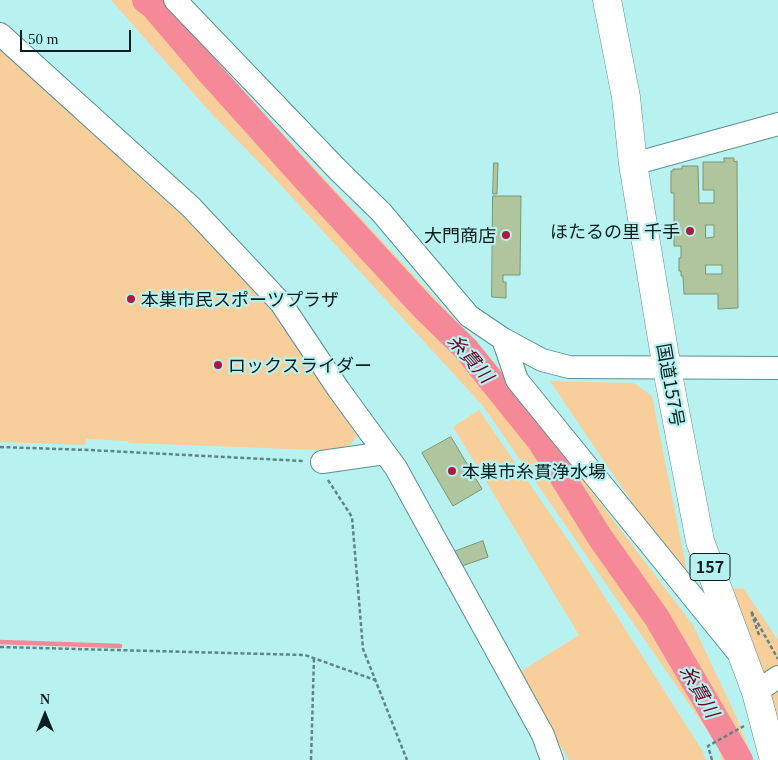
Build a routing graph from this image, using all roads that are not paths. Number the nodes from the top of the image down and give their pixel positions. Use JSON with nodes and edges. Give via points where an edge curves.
{"nodes":[{"id":1,"x":175,"y":0,"type":"edge"},
{"id":2,"x":607,"y":0,"type":"edge"},
{"id":3,"x":0,"y":34,"type":"edge"},
{"id":4,"x":778,"y":124,"type":"edge"},
{"id":5,"x":633,"y":164,"type":"junction"},
{"id":6,"x":503,"y":339,"type":"junction"},
{"id":7,"x":778,"y":368,"type":"edge"},
{"id":8,"x":667,"y":369,"type":"junction"},
{"id":9,"x":385,"y":453,"type":"junction"},
{"id":10,"x":322,"y":462,"type":"road end"},
{"id":11,"x":752,"y":649,"type":"junction"},
{"id":12,"x":767,"y":684,"type":"edge"},
{"id":13,"x":552,"y":760,"type":"edge"},
{"id":14,"x":774,"y":760,"type":"edge"}],
"edges":[{"from":1,"to":6,"type":"street","via":[[381,212],[469,316]]},
{"from":2,"to":5,"type":"highway","name":"国道157号","number":"157","via":[[626,97]]},
{"from":3,"to":9,"type":"street","via":[[191,207],[281,303]]},
{"from":4,"to":5,"type":"street"},
{"from":5,"to":8,"type":"highway","name":"国道157号","number":"157"},
{"from":6,"to":8,"type":"street","via":[[542,360],[569,368]]},
{"from":6,"to":11,"type":"street","via":[[517,380]]},
{"from":7,"to":8,"type":"street"},
{"from":8,"to":11,"type":"highway","name":"国道157号","number":"157","via":[[700,541]]},
{"from":9,"to":10,"type":"street"},
{"from":9,"to":13,"type":"street","via":[[543,735]]},
{"from":11,"to":12,"type":"highway","name":"国道157号","number":"157"},
{"from":12,"to":14,"type":"highway","name":"国道157号","number":"157"}]}
